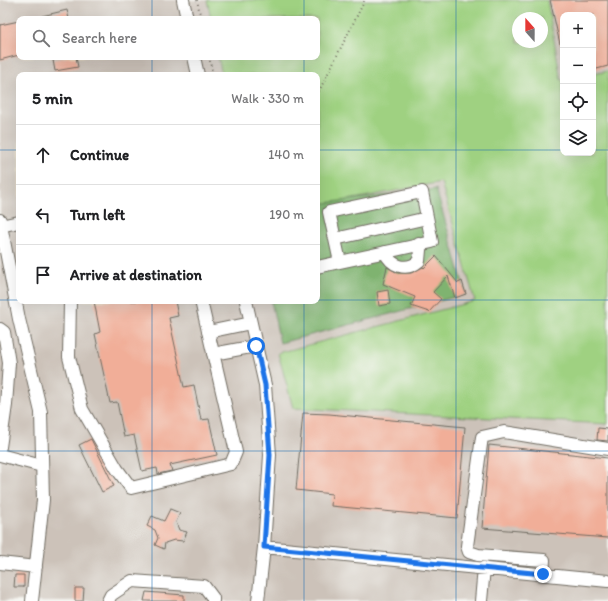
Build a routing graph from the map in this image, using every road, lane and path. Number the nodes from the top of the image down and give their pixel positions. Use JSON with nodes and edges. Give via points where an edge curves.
{"nodes":[{"id":1,"x":183,"y":0,"type":"edge"},
{"id":2,"x":196,"y":0,"type":"edge"},
{"id":3,"x":365,"y":0,"type":"edge"},
{"id":4,"x":186,"y":16,"type":"edge"},
{"id":5,"x":200,"y":16,"type":"edge"},
{"id":6,"x":195,"y":60,"type":"edge"},
{"id":7,"x":210,"y":60,"type":"edge"},
{"id":8,"x":197,"y":72,"type":"edge"},
{"id":9,"x":212,"y":72,"type":"edge"},
{"id":10,"x":320,"y":89,"type":"edge"},
{"id":11,"x":427,"y":218,"type":"junction"},
{"id":12,"x":0,"y":220,"type":"edge"},
{"id":13,"x":16,"y":223,"type":"edge"},
{"id":14,"x":0,"y":226,"type":"edge"},
{"id":15,"x":335,"y":238,"type":"junction"},
{"id":16,"x":419,"y":244,"type":"junction"},
{"id":17,"x":384,"y":252,"type":"junction"},
{"id":18,"x":340,"y":262,"type":"junction"},
{"id":19,"x":320,"y":266,"type":"edge"},
{"id":20,"x":70,"y":304,"type":"edge"},
{"id":21,"x":202,"y":304,"type":"edge"},
{"id":22,"x":247,"y":304,"type":"edge"},
{"id":23,"x":251,"y":324,"type":"junction"},
{"id":24,"x":0,"y":329,"type":"edge"},
{"id":25,"x":208,"y":332,"type":"junction"},
{"id":26,"x":256,"y":346,"type":"junction"},
{"id":27,"x":213,"y":354,"type":"junction"},
{"id":28,"x":0,"y":447,"type":"edge"},
{"id":29,"x":608,"y":449,"type":"edge"},
{"id":30,"x":0,"y":455,"type":"edge"},
{"id":31,"x":42,"y":466,"type":"junction"},
{"id":32,"x":264,"y":547,"type":"junction"},
{"id":33,"x":0,"y":563,"type":"edge"},
{"id":34,"x":36,"y":567,"type":"junction"},
{"id":35,"x":484,"y":568,"type":"junction"},
{"id":36,"x":543,"y":574,"type":"junction"},
{"id":37,"x":608,"y":581,"type":"edge"},
{"id":38,"x":32,"y":601,"type":"edge"},
{"id":39,"x":108,"y":601,"type":"edge"},
{"id":40,"x":213,"y":601,"type":"edge"},
{"id":41,"x":258,"y":601,"type":"edge"},
{"id":42,"x":481,"y":601,"type":"edge"}],
"edges":[{"from":1,"to":4,"type":"lane"},
{"from":2,"to":5,"type":"path"},
{"from":3,"to":10,"type":"path"},
{"from":6,"to":8,"type":"lane"},
{"from":7,"to":9,"type":"path"},
{"from":11,"to":15,"type":"lane"},
{"from":11,"to":15,"type":"lane","via":[[422,192],[329,212]]},
{"from":11,"to":16,"type":"lane","via":[[432,242]]},
{"from":12,"to":14,"type":"lane"},
{"from":13,"to":14,"type":"lane"},
{"from":14,"to":31,"type":"lane","via":[[41,412]]},
{"from":15,"to":18,"type":"lane"},
{"from":16,"to":17,"type":"lane"},
{"from":16,"to":17,"type":"lane","via":[[419,261],[409,266],[393,264]]},
{"from":17,"to":18,"type":"lane"},
{"from":18,"to":19,"type":"lane"},
{"from":20,"to":27,"type":"lane","via":[[70,357],[82,409],[131,488],[231,464],[236,452]]},
{"from":21,"to":25,"type":"lane"},
{"from":22,"to":23,"type":"lane"},
{"from":23,"to":25,"type":"lane"},
{"from":23,"to":26,"type":"lane"},
{"from":24,"to":28,"type":"lane","via":[[4,332],[9,363]]},
{"from":25,"to":27,"type":"lane"},
{"from":26,"to":27,"type":"lane"},
{"from":26,"to":32,"type":"lane","via":[[265,385],[270,455]]},
{"from":29,"to":36,"type":"lane","via":[[504,432],[482,437],[467,546],[469,552],[478,555],[544,560]]},
{"from":30,"to":31,"type":"lane"},
{"from":31,"to":34,"type":"lane","via":[[43,500]]},
{"from":32,"to":35,"type":"lane"},
{"from":32,"to":41,"type":"lane"},
{"from":33,"to":34,"type":"lane"},
{"from":34,"to":38,"type":"lane"},
{"from":35,"to":36,"type":"lane"},
{"from":35,"to":42,"type":"lane"},
{"from":36,"to":37,"type":"lane"},
{"from":39,"to":40,"type":"lane","via":[[111,595],[132,581],[204,586]]}]}
